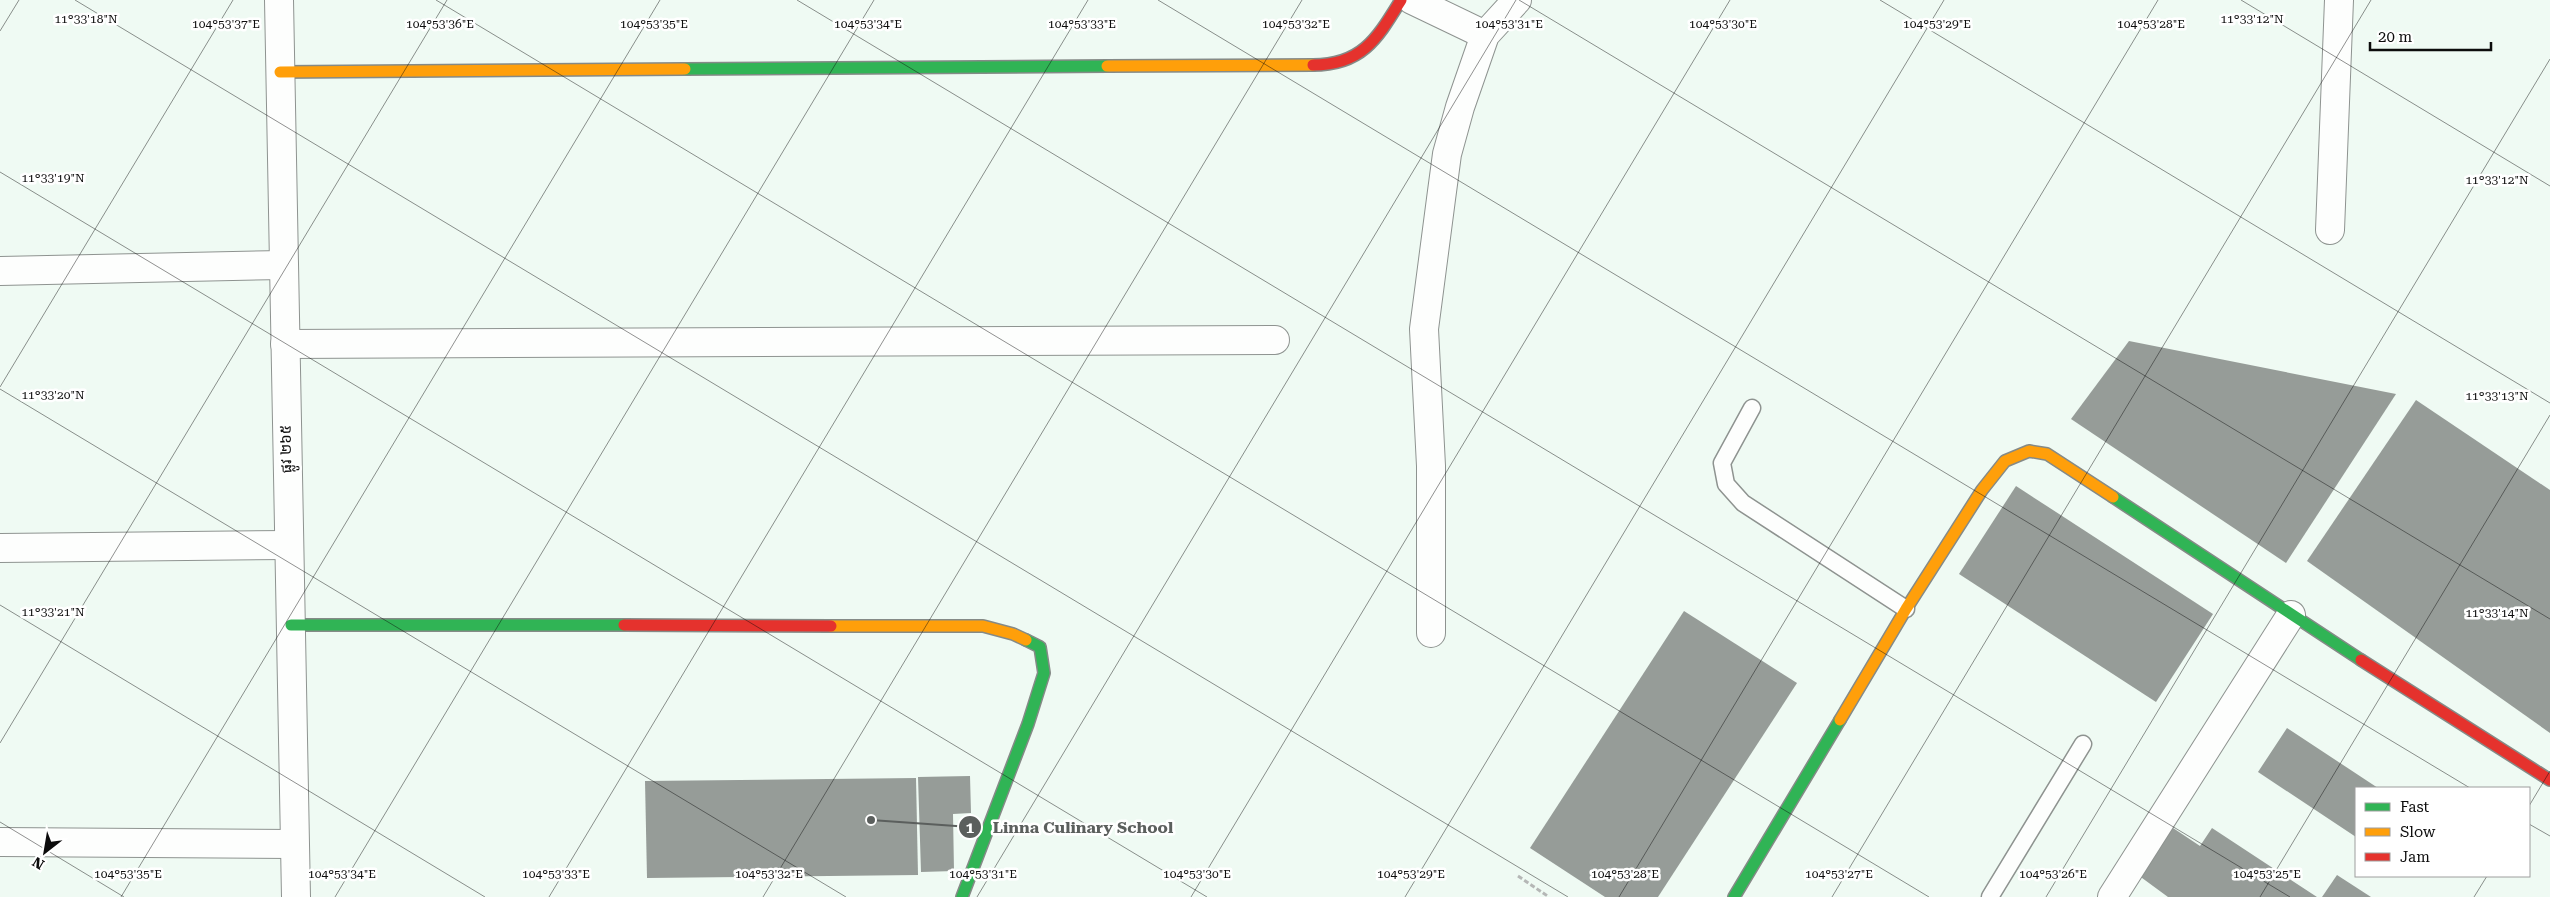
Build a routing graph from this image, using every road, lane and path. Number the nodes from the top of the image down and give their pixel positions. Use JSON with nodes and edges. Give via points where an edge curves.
{"nodes":[{"id":1,"x":279,"y":0,"type":"edge"},
{"id":2,"x":1402,"y":0,"type":"edge"},
{"id":3,"x":1412,"y":0,"type":"edge"},
{"id":4,"x":1517,"y":0,"type":"edge"},
{"id":5,"x":2339,"y":0,"type":"edge"},
{"id":6,"x":1486,"y":34,"type":"junction"},
{"id":7,"x":280,"y":72,"type":"junction"},
{"id":8,"x":2330,"y":230,"type":"dead end"},
{"id":9,"x":283,"y":265,"type":"junction"},
{"id":10,"x":0,"y":271,"type":"edge"},
{"id":11,"x":1275,"y":340,"type":"dead end"},
{"id":12,"x":284,"y":344,"type":"junction"},
{"id":13,"x":1752,"y":408,"type":"dead end"},
{"id":14,"x":288,"y":545,"type":"junction"},
{"id":15,"x":0,"y":548,"type":"edge"},
{"id":16,"x":1906,"y":609,"type":"junction"},
{"id":17,"x":2291,"y":615,"type":"junction"},
{"id":18,"x":292,"y":625,"type":"junction"},
{"id":19,"x":1431,"y":633,"type":"dead end"},
{"id":20,"x":2083,"y":744,"type":"dead end"},
{"id":21,"x":2550,"y":780,"type":"edge"},
{"id":22,"x":0,"y":842,"type":"edge"},
{"id":23,"x":293,"y":844,"type":"junction"},
{"id":24,"x":1518,"y":876,"type":"dead end"},
{"id":25,"x":296,"y":897,"type":"edge"},
{"id":26,"x":962,"y":897,"type":"edge"},
{"id":27,"x":1549,"y":897,"type":"edge"},
{"id":28,"x":1734,"y":897,"type":"edge"},
{"id":29,"x":1990,"y":897,"type":"edge"},
{"id":30,"x":2112,"y":897,"type":"edge"}],
"edges":[{"from":1,"to":7,"type":"street","name":"ផ្លូវ ២៦៥"},
{"from":2,"to":7,"type":"street","via":[[1378,37],[1351,59],[1319,65]]},
{"from":3,"to":6,"type":"street"},
{"from":4,"to":6,"type":"street"},
{"from":5,"to":8,"type":"street"},
{"from":6,"to":19,"type":"street","via":[[1447,154],[1424,329],[1431,466]]},
{"from":7,"to":9,"type":"street","name":"ផ្លូវ ២៦៥"},
{"from":9,"to":10,"type":"street"},
{"from":9,"to":12,"type":"street","name":"ផ្លូវ ២៦៥"},
{"from":11,"to":12,"type":"street"},
{"from":12,"to":14,"type":"street","name":"ផ្លូវ ២៦៥"},
{"from":13,"to":16,"type":"lane","via":[[1722,463],[1726,484],[1743,503]]},
{"from":14,"to":15,"type":"street"},
{"from":14,"to":18,"type":"street","name":"ផ្លូវ ២៦៥"},
{"from":16,"to":17,"type":"street","via":[[1982,490],[2005,462],[2028,451],[2047,454]]},
{"from":16,"to":28,"type":"street"},
{"from":17,"to":21,"type":"street"},
{"from":17,"to":30,"type":"street"},
{"from":18,"to":23,"type":"street","name":"ផ្លូវ ២៦៥"},
{"from":18,"to":26,"type":"street","via":[[982,626],[1013,634],[1040,647],[1044,673],[1028,724]]},
{"from":20,"to":29,"type":"lane"},
{"from":22,"to":23,"type":"street"},
{"from":23,"to":25,"type":"street","name":"ផ្លូវ ២៦៥"},
{"from":24,"to":27,"type":"path"}]}
